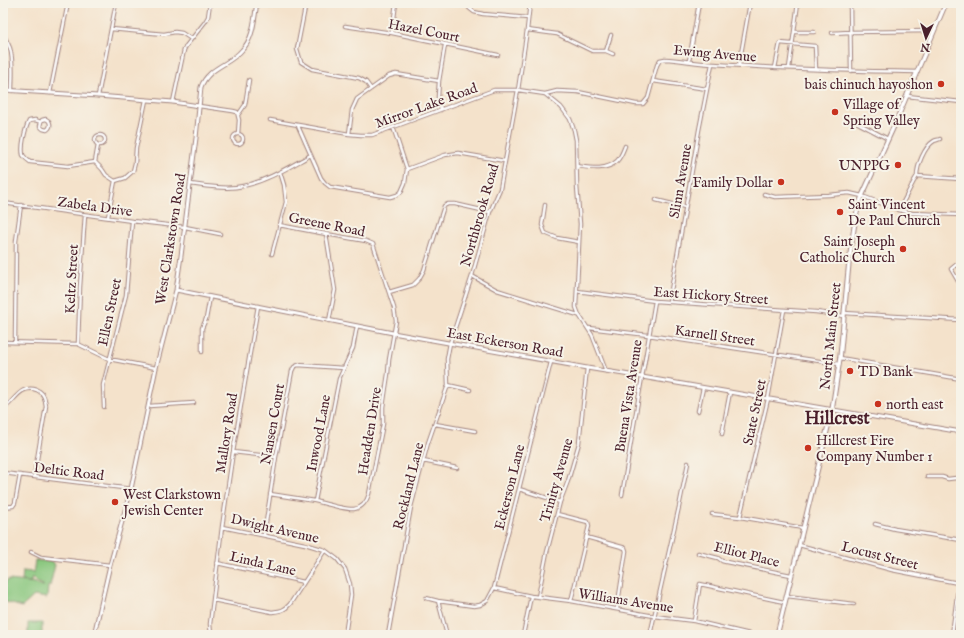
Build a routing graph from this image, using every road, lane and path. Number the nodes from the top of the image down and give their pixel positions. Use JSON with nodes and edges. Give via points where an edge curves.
{"nodes":[{"id":1,"x":68,"y":3,"type":"edge"},
{"id":2,"x":116,"y":3,"type":"edge"},
{"id":3,"x":210,"y":3,"type":"edge"},
{"id":4,"x":257,"y":3,"type":"edge"},
{"id":5,"x":306,"y":3,"type":"edge"},
{"id":6,"x":396,"y":3,"type":"edge"},
{"id":7,"x":467,"y":3,"type":"edge"},
{"id":8,"x":530,"y":3,"type":"edge"},
{"id":9,"x":699,"y":3,"type":"edge"},
{"id":10,"x":750,"y":3,"type":"edge"},
{"id":11,"x":798,"y":3,"type":"edge"},
{"id":12,"x":850,"y":3,"type":"edge"},
{"id":13,"x":946,"y":3,"type":"edge"},
{"id":14,"x":528,"y":18,"type":"junction"},
{"id":15,"x":345,"y":26,"type":"dead end"},
{"id":16,"x":111,"y":29,"type":"junction"},
{"id":17,"x":527,"y":30,"type":"junction"},
{"id":18,"x":934,"y":31,"type":"junction"},
{"id":19,"x":794,"y":32,"type":"junction"},
{"id":20,"x":814,"y":32,"type":"dead end"},
{"id":21,"x":850,"y":32,"type":"junction"},
{"id":22,"x":3,"y":33,"type":"edge"},
{"id":23,"x":832,"y":33,"type":"dead end"},
{"id":24,"x":392,"y":34,"type":"junction"},
{"id":25,"x":610,"y":35,"type":"dead end"},
{"id":26,"x":191,"y":39,"type":"junction"},
{"id":27,"x":793,"y":44,"type":"junction"},
{"id":28,"x":445,"y":45,"type":"junction"},
{"id":29,"x":606,"y":51,"type":"junction"},
{"id":30,"x":498,"y":54,"type":"dead end"},
{"id":31,"x":613,"y":54,"type":"dead end"},
{"id":32,"x":689,"y":61,"type":"junction"},
{"id":33,"x":712,"y":64,"type":"junction"},
{"id":34,"x":739,"y":65,"type":"junction"},
{"id":35,"x":775,"y":68,"type":"junction"},
{"id":36,"x":789,"y":68,"type":"junction"},
{"id":37,"x":816,"y":69,"type":"junction"},
{"id":38,"x":851,"y":71,"type":"junction"},
{"id":39,"x":917,"y":72,"type":"junction"},
{"id":40,"x":248,"y":80,"type":"dead end"},
{"id":41,"x":439,"y":81,"type":"junction"},
{"id":42,"x":653,"y":81,"type":"junction"},
{"id":43,"x":370,"y":89,"type":"junction"},
{"id":44,"x":707,"y":89,"type":"junction"},
{"id":45,"x":3,"y":90,"type":"edge"},
{"id":46,"x":518,"y":90,"type":"junction"},
{"id":47,"x":12,"y":91,"type":"junction"},
{"id":48,"x":50,"y":93,"type":"junction"},
{"id":49,"x":545,"y":94,"type":"junction"},
{"id":50,"x":98,"y":96,"type":"junction"},
{"id":51,"x":907,"y":96,"type":"junction"},
{"id":52,"x":146,"y":100,"type":"junction"},
{"id":53,"x":173,"y":102,"type":"junction"},
{"id":54,"x":961,"y":102,"type":"edge"},
{"id":55,"x":199,"y":106,"type":"junction"},
{"id":56,"x":441,"y":110,"type":"junction"},
{"id":57,"x":238,"y":115,"type":"junction"},
{"id":58,"x":270,"y":120,"type":"dead end"},
{"id":59,"x":41,"y":122,"type":"junction"},
{"id":60,"x":856,"y":122,"type":"dead end"},
{"id":61,"x":298,"y":126,"type":"junction"},
{"id":62,"x":392,"y":127,"type":"junction"},
{"id":63,"x":238,"y":134,"type":"dead end"},
{"id":64,"x":349,"y":134,"type":"junction"},
{"id":65,"x":888,"y":139,"type":"junction"},
{"id":66,"x":940,"y":139,"type":"dead end"},
{"id":67,"x":98,"y":145,"type":"junction"},
{"id":68,"x":625,"y":146,"type":"dead end"},
{"id":69,"x":311,"y":155,"type":"junction"},
{"id":70,"x":505,"y":161,"type":"junction"},
{"id":71,"x":95,"y":162,"type":"junction"},
{"id":72,"x":577,"y":166,"type":"junction"},
{"id":73,"x":407,"y":169,"type":"junction"},
{"id":74,"x":280,"y":172,"type":"junction"},
{"id":75,"x":917,"y":176,"type":"junction"},
{"id":76,"x":961,"y":178,"type":"edge"},
{"id":77,"x":115,"y":181,"type":"junction"},
{"id":78,"x":190,"y":184,"type":"junction"},
{"id":79,"x":764,"y":194,"type":"dead end"},
{"id":80,"x":862,"y":196,"type":"junction"},
{"id":81,"x":656,"y":200,"type":"dead end"},
{"id":82,"x":3,"y":203,"type":"edge"},
{"id":83,"x":21,"y":205,"type":"junction"},
{"id":84,"x":545,"y":205,"type":"dead end"},
{"id":85,"x":685,"y":207,"type":"junction"},
{"id":86,"x":899,"y":210,"type":"junction"},
{"id":87,"x":490,"y":212,"type":"junction"},
{"id":88,"x":85,"y":215,"type":"junction"},
{"id":89,"x":961,"y":215,"type":"edge"},
{"id":90,"x":108,"y":217,"type":"junction"},
{"id":91,"x":132,"y":221,"type":"junction"},
{"id":92,"x":279,"y":224,"type":"junction"},
{"id":93,"x":185,"y":227,"type":"junction"},
{"id":94,"x":220,"y":234,"type":"dead end"},
{"id":95,"x":326,"y":234,"type":"junction"},
{"id":96,"x":579,"y":242,"type":"junction"},
{"id":97,"x":272,"y":254,"type":"dead end"},
{"id":98,"x":961,"y":270,"type":"edge"},
{"id":99,"x":472,"y":276,"type":"junction"},
{"id":100,"x":961,"y":279,"type":"edge"},
{"id":101,"x":176,"y":290,"type":"junction"},
{"id":102,"x":577,"y":290,"type":"junction"},
{"id":103,"x":389,"y":292,"type":"junction"},
{"id":104,"x":210,"y":297,"type":"junction"},
{"id":105,"x":655,"y":301,"type":"junction"},
{"id":106,"x":668,"y":302,"type":"junction"},
{"id":107,"x":258,"y":306,"type":"junction"},
{"id":108,"x":784,"y":310,"type":"junction"},
{"id":109,"x":844,"y":314,"type":"junction"},
{"id":110,"x":579,"y":315,"type":"junction"},
{"id":111,"x":961,"y":320,"type":"edge"},
{"id":112,"x":329,"y":321,"type":"junction"},
{"id":113,"x":357,"y":326,"type":"junction"},
{"id":114,"x":588,"y":328,"type":"junction"},
{"id":115,"x":393,"y":333,"type":"junction"},
{"id":116,"x":648,"y":336,"type":"junction"},
{"id":117,"x":3,"y":342,"type":"edge"},
{"id":118,"x":15,"y":342,"type":"junction"},
{"id":119,"x":450,"y":343,"type":"junction"},
{"id":120,"x":78,"y":344,"type":"junction"},
{"id":121,"x":202,"y":352,"type":"dead end"},
{"id":122,"x":776,"y":354,"type":"junction"},
{"id":123,"x":840,"y":358,"type":"junction"},
{"id":124,"x":109,"y":359,"type":"junction"},
{"id":125,"x":551,"y":362,"type":"junction"},
{"id":126,"x":840,"y":364,"type":"junction"},
{"id":127,"x":156,"y":368,"type":"junction"},
{"id":128,"x":344,"y":368,"type":"junction"},
{"id":129,"x":587,"y":368,"type":"junction"},
{"id":130,"x":606,"y":371,"type":"junction"},
{"id":131,"x":642,"y":377,"type":"junction"},
{"id":132,"x":961,"y":379,"type":"edge"},
{"id":133,"x":448,"y":385,"type":"junction"},
{"id":134,"x":703,"y":388,"type":"junction"},
{"id":135,"x":470,"y":390,"type":"dead end"},
{"id":136,"x":730,"y":392,"type":"junction"},
{"id":137,"x":768,"y":399,"type":"junction"},
{"id":138,"x":194,"y":403,"type":"dead end"},
{"id":139,"x":149,"y":406,"type":"junction"},
{"id":140,"x":104,"y":407,"type":"dead end"},
{"id":141,"x":3,"y":409,"type":"edge"},
{"id":142,"x":832,"y":410,"type":"junction"},
{"id":143,"x":698,"y":411,"type":"dead end"},
{"id":144,"x":435,"y":424,"type":"junction"},
{"id":145,"x":475,"y":431,"type":"dead end"},
{"id":146,"x":961,"y":432,"type":"edge"},
{"id":147,"x":722,"y":434,"type":"dead end"},
{"id":148,"x":233,"y":452,"type":"junction"},
{"id":149,"x":276,"y":458,"type":"junction"},
{"id":150,"x":423,"y":461,"type":"junction"},
{"id":151,"x":688,"y":463,"type":"dead end"},
{"id":152,"x":458,"y":468,"type":"dead end"},
{"id":153,"x":3,"y":473,"type":"edge"},
{"id":154,"x":20,"y":475,"type":"junction"},
{"id":155,"x":34,"y":477,"type":"junction"},
{"id":156,"x":927,"y":477,"type":"dead end"},
{"id":157,"x":961,"y":479,"type":"edge"},
{"id":158,"x":131,"y":489,"type":"junction"},
{"id":159,"x":519,"y":489,"type":"junction"},
{"id":160,"x":270,"y":494,"type":"junction"},
{"id":161,"x":622,"y":495,"type":"dead end"},
{"id":162,"x":315,"y":501,"type":"junction"},
{"id":163,"x":560,"y":502,"type":"junction"},
{"id":164,"x":3,"y":507,"type":"edge"},
{"id":165,"x":557,"y":514,"type":"junction"},
{"id":166,"x":712,"y":514,"type":"dead end"},
{"id":167,"x":740,"y":517,"type":"junction"},
{"id":168,"x":875,"y":524,"type":"dead end"},
{"id":169,"x":222,"y":527,"type":"junction"},
{"id":170,"x":803,"y":528,"type":"junction"},
{"id":171,"x":264,"y":535,"type":"junction"},
{"id":172,"x":586,"y":537,"type":"junction"},
{"id":173,"x":961,"y":540,"type":"edge"},
{"id":174,"x":798,"y":545,"type":"junction"},
{"id":175,"x":325,"y":550,"type":"junction"},
{"id":176,"x":31,"y":552,"type":"dead end"},
{"id":177,"x":698,"y":553,"type":"dead end"},
{"id":178,"x":217,"y":563,"type":"junction"},
{"id":179,"x":110,"y":565,"type":"junction"},
{"id":180,"x":961,"y":565,"type":"edge"},
{"id":181,"x":791,"y":575,"type":"junction"},
{"id":182,"x":304,"y":582,"type":"junction"},
{"id":183,"x":958,"y":583,"type":"junction"},
{"id":184,"x":494,"y":588,"type":"junction"},
{"id":185,"x":531,"y":596,"type":"junction"},
{"id":186,"x":786,"y":596,"type":"junction"},
{"id":187,"x":538,"y":597,"type":"junction"},
{"id":188,"x":426,"y":598,"type":"dead end"},
{"id":189,"x":213,"y":600,"type":"junction"},
{"id":190,"x":438,"y":601,"type":"junction"},
{"id":191,"x":571,"y":601,"type":"junction"},
{"id":192,"x":784,"y":602,"type":"junction"},
{"id":193,"x":854,"y":604,"type":"dead end"},
{"id":194,"x":616,"y":609,"type":"junction"},
{"id":195,"x":654,"y":616,"type":"junction"},
{"id":196,"x":694,"y":621,"type":"junction"},
{"id":197,"x":94,"y":635,"type":"edge"},
{"id":198,"x":211,"y":635,"type":"edge"},
{"id":199,"x":345,"y":635,"type":"edge"},
{"id":200,"x":388,"y":635,"type":"edge"},
{"id":201,"x":447,"y":635,"type":"edge"},
{"id":202,"x":524,"y":635,"type":"edge"},
{"id":203,"x":650,"y":635,"type":"edge"},
{"id":204,"x":754,"y":635,"type":"edge"},
{"id":205,"x":777,"y":635,"type":"edge"},
{"id":206,"x":952,"y":635,"type":"edge"}],
"edges":[{"from":1,"to":48,"type":"street"},
{"from":2,"to":16,"type":"street"},
{"from":3,"to":26,"type":"street","via":[[208,17]]},
{"from":4,"to":55,"type":"street","name":"West Clarkstown Road","via":[[253,29],[247,44],[238,55],[203,80]]},
{"from":5,"to":43,"type":"street","via":[[297,49],[301,62],[312,68],[359,78],[366,82]]},
{"from":6,"to":24,"type":"street"},
{"from":7,"to":14,"type":"street","via":[[474,12],[482,14]]},
{"from":8,"to":14,"type":"street","name":"Northbrook Road"},
{"from":9,"to":32,"type":"street"},
{"from":10,"to":34,"type":"street"},
{"from":11,"to":19,"type":"street"},
{"from":12,"to":21,"type":"street"},
{"from":13,"to":18,"type":"main road","name":"North Main Street"},
{"from":14,"to":17,"type":"street","name":"Northbrook Road"},
{"from":15,"to":24,"type":"street","name":"Hazel Court"},
{"from":16,"to":26,"type":"street","via":[[164,34],[175,32]]},
{"from":16,"to":50,"type":"street"},
{"from":17,"to":29,"type":"street","via":[[558,34],[592,51]]},
{"from":17,"to":46,"type":"street","name":"Northbrook Road"},
{"from":18,"to":21,"type":"street"},
{"from":18,"to":39,"type":"main road","name":"North Main Street"},
{"from":19,"to":20,"type":"street"},
{"from":19,"to":27,"type":"street"},
{"from":21,"to":23,"type":"street"},
{"from":21,"to":38,"type":"street"},
{"from":22,"to":47,"type":"street","via":[[12,59]]},
{"from":24,"to":28,"type":"street","name":"Hazel Court"},
{"from":25,"to":29,"type":"street"},
{"from":26,"to":53,"type":"street","via":[[184,50]]},
{"from":27,"to":35,"type":"street","via":[[780,43]]},
{"from":27,"to":36,"type":"street"},
{"from":27,"to":37,"type":"street","via":[[815,46]]},
{"from":28,"to":30,"type":"street","name":"Hazel Court"},
{"from":28,"to":41,"type":"street"},
{"from":29,"to":31,"type":"street"},
{"from":32,"to":33,"type":"street","name":"Ewing Avenue"},
{"from":32,"to":42,"type":"street","name":"Ewing Avenue","via":[[660,60]]},
{"from":33,"to":34,"type":"street","name":"Ewing Avenue"},
{"from":33,"to":44,"type":"street","name":"Slinn Avenue"},
{"from":34,"to":35,"type":"street","name":"Ewing Avenue"},
{"from":35,"to":36,"type":"street","name":"Ewing Avenue"},
{"from":36,"to":37,"type":"street","name":"Ewing Avenue"},
{"from":37,"to":38,"type":"street","name":"Ewing Avenue"},
{"from":38,"to":39,"type":"street","name":"Ewing Avenue"},
{"from":39,"to":51,"type":"main road","name":"North Main Street"},
{"from":40,"to":57,"type":"street","via":[[245,105]]},
{"from":41,"to":43,"type":"street","via":[[396,74]]},
{"from":41,"to":56,"type":"street","via":[[438,97]]},
{"from":42,"to":44,"type":"street"},
{"from":42,"to":49,"type":"street","name":"Ewing Avenue","via":[[648,98],[643,104],[578,92],[557,91]]},
{"from":43,"to":64,"type":"street","via":[[357,99],[352,110]]},
{"from":44,"to":85,"type":"street","name":"Slinn Avenue"},
{"from":45,"to":47,"type":"street"},
{"from":46,"to":49,"type":"street","name":"Mirror Lake Road"},
{"from":46,"to":56,"type":"street","name":"Mirror Lake Road","via":[[494,90]]},
{"from":46,"to":70,"type":"street","name":"Northbrook Road"},
{"from":47,"to":48,"type":"street"},
{"from":48,"to":50,"type":"street"},
{"from":49,"to":72,"type":"street","via":[[561,107],[570,119],[576,140]]},
{"from":50,"to":52,"type":"street"},
{"from":51,"to":54,"type":"street"},
{"from":51,"to":65,"type":"main road","name":"North Main Street"},
{"from":52,"to":53,"type":"street"},
{"from":52,"to":77,"type":"street","via":[[133,171],[125,178]]},
{"from":53,"to":55,"type":"street"},
{"from":55,"to":57,"type":"street","via":[[233,111]]},
{"from":55,"to":78,"type":"street","name":"West Clarkstown Road"},
{"from":56,"to":62,"type":"street","name":"Mirror Lake Road"},
{"from":57,"to":63,"type":"street"},
{"from":58,"to":61,"type":"street","name":"Mirror Lake Road"},
{"from":59,"to":59,"type":"street","via":[[48,120],[50,127],[47,130],[43,129],[40,126]]},
{"from":59,"to":71,"type":"street","via":[[29,121],[26,128],[23,154],[30,162],[68,166]]},
{"from":60,"to":65,"type":"street"},
{"from":61,"to":64,"type":"street","name":"Mirror Lake Road"},
{"from":61,"to":69,"type":"street"},
{"from":62,"to":64,"type":"street","name":"Mirror Lake Road","via":[[372,135]]},
{"from":62,"to":73,"type":"street"},
{"from":65,"to":80,"type":"main road","name":"North Main Street"},
{"from":66,"to":75,"type":"street","via":[[926,148],[917,168]]},
{"from":67,"to":67,"type":"street","via":[[94,139],[100,135],[104,137],[104,142]]},
{"from":67,"to":71,"type":"street"},
{"from":68,"to":72,"type":"street","via":[[617,160],[610,165],[602,168]]},
{"from":69,"to":73,"type":"street","via":[[321,178],[330,187],[390,197],[401,192]]},
{"from":69,"to":74,"type":"street"},
{"from":70,"to":73,"type":"street","via":[[458,153]]},
{"from":70,"to":87,"type":"street","name":"Northbrook Road","via":[[500,189]]},
{"from":71,"to":77,"type":"street"},
{"from":72,"to":96,"type":"street"},
{"from":74,"to":78,"type":"street","via":[[242,187],[222,188]]},
{"from":74,"to":92,"type":"street","via":[[286,202]]},
{"from":75,"to":76,"type":"street"},
{"from":75,"to":86,"type":"street"},
{"from":77,"to":90,"type":"street"},
{"from":78,"to":93,"type":"street","name":"West Clarkstown Road"},
{"from":79,"to":80,"type":"street","via":[[775,197],[849,193]]},
{"from":80,"to":86,"type":"street"},
{"from":80,"to":109,"type":"main road","name":"North Main Street","via":[[855,220]]},
{"from":81,"to":85,"type":"street"},
{"from":82,"to":83,"type":"street","name":"Zabela Drive"},
{"from":83,"to":88,"type":"street","name":"Zabela Drive"},
{"from":83,"to":118,"type":"street","via":[[16,240]]},
{"from":84,"to":96,"type":"street","via":[[542,225],[545,233]]},
{"from":85,"to":106,"type":"street","name":"Slinn Avenue"},
{"from":86,"to":89,"type":"street"},
{"from":87,"to":99,"type":"street","name":"Northbrook Road"},
{"from":87,"to":103,"type":"street","via":[[455,204],[444,206],[419,279],[413,285]]},
{"from":88,"to":90,"type":"street","name":"Zabela Drive"},
{"from":88,"to":120,"type":"street","name":"Keltz Street"},
{"from":90,"to":91,"type":"street","name":"Zabela Drive"},
{"from":91,"to":93,"type":"street","name":"Zabela Drive"},
{"from":91,"to":124,"type":"street","name":"Ellen Street","via":[[126,295]]},
{"from":92,"to":95,"type":"street","name":"Greene Road"},
{"from":92,"to":97,"type":"street"},
{"from":93,"to":94,"type":"street","name":"Zabela Drive"},
{"from":93,"to":101,"type":"street","name":"West Clarkstown Road"},
{"from":95,"to":103,"type":"street","name":"Greene Road","via":[[373,244]]},
{"from":95,"to":112,"type":"street","via":[[335,290]]},
{"from":96,"to":102,"type":"street"},
{"from":98,"to":100,"type":"street","via":[[957,264],[950,269],[958,281]]},
{"from":99,"to":110,"type":"street","via":[[497,290]]},
{"from":99,"to":119,"type":"street","name":"Northbrook Road"},
{"from":101,"to":104,"type":"street","name":"East Eckerson Road"},
{"from":101,"to":127,"type":"street","name":"West Clarkstown Road"},
{"from":102,"to":105,"type":"street","name":"East Hickory Street"},
{"from":102,"to":110,"type":"street","via":[[576,307]]},
{"from":103,"to":115,"type":"street","name":"Greene Road","via":[[396,321]]},
{"from":104,"to":107,"type":"street","name":"East Eckerson Road"},
{"from":104,"to":121,"type":"street","via":[[202,328]]},
{"from":105,"to":106,"type":"street","name":"East Hickory Street"},
{"from":105,"to":116,"type":"street","name":"Buena Vista Avenue"},
{"from":106,"to":108,"type":"street","name":"East Hickory Street"},
{"from":107,"to":112,"type":"street","name":"East Eckerson Road"},
{"from":107,"to":148,"type":"street","name":"Mallory Road"},
{"from":108,"to":109,"type":"street","name":"East Hickory Street"},
{"from":108,"to":122,"type":"street","name":"State Street"},
{"from":109,"to":111,"type":"street","name":"East Hickory Street"},
{"from":109,"to":123,"type":"main road","name":"North Main Street"},
{"from":110,"to":114,"type":"street"},
{"from":112,"to":113,"type":"street","name":"East Eckerson Road"},
{"from":113,"to":115,"type":"street","name":"East Eckerson Road"},
{"from":113,"to":128,"type":"street","name":"Inwood Lane","via":[[353,348]]},
{"from":114,"to":116,"type":"street","name":"Karnell Street"},
{"from":114,"to":130,"type":"street"},
{"from":115,"to":119,"type":"street","name":"East Eckerson Road"},
{"from":115,"to":162,"type":"street","name":"Headden Drive","via":[[382,407],[383,424],[366,501],[353,509]]},
{"from":116,"to":122,"type":"street","name":"Karnell Street"},
{"from":116,"to":131,"type":"street","name":"Buena Vista Avenue"},
{"from":117,"to":118,"type":"street"},
{"from":118,"to":120,"type":"street"},
{"from":119,"to":125,"type":"street","name":"East Eckerson Road"},
{"from":119,"to":133,"type":"street","name":"Rockland Lane","via":[[447,359]]},
{"from":120,"to":124,"type":"street"},
{"from":122,"to":126,"type":"street","name":"Karnell Street"},
{"from":122,"to":137,"type":"street","name":"State Street"},
{"from":123,"to":126,"type":"main road","name":"North Main Street"},
{"from":123,"to":132,"type":"street"},
{"from":124,"to":127,"type":"street"},
{"from":124,"to":140,"type":"street","name":"Ellen Street","via":[[103,386]]},
{"from":125,"to":129,"type":"street","name":"East Eckerson Road"},
{"from":125,"to":159,"type":"street","name":"Eckerson Lane"},
{"from":126,"to":142,"type":"main road","name":"North Main Street"},
{"from":127,"to":139,"type":"street","name":"West Clarkstown Road"},
{"from":128,"to":149,"type":"street","name":"Nansen Court","via":[[298,365],[294,367]]},
{"from":128,"to":162,"type":"street","name":"Inwood Lane","via":[[339,379]]},
{"from":129,"to":130,"type":"street","name":"East Eckerson Road"},
{"from":129,"to":163,"type":"street","name":"Trinity Avenue","via":[[579,443]]},
{"from":130,"to":131,"type":"street","name":"East Eckerson Road"},
{"from":131,"to":134,"type":"street","name":"East Eckerson Road"},
{"from":131,"to":161,"type":"street","name":"Buena Vista Avenue"},
{"from":133,"to":135,"type":"street"},
{"from":133,"to":144,"type":"street","name":"Rockland Lane"},
{"from":134,"to":136,"type":"street","name":"East Eckerson Road"},
{"from":134,"to":143,"type":"street"},
{"from":136,"to":137,"type":"street","name":"East Eckerson Road"},
{"from":136,"to":147,"type":"street"},
{"from":137,"to":142,"type":"street","name":"East Eckerson Road"},
{"from":137,"to":167,"type":"street","name":"State Street"},
{"from":138,"to":139,"type":"street"},
{"from":139,"to":158,"type":"street","name":"West Clarkstown Road"},
{"from":141,"to":155,"type":"street","via":[[27,389],[38,390],[45,397],[46,406]]},
{"from":142,"to":146,"type":"street","name":"East Eckerson Road"},
{"from":142,"to":170,"type":"main road","name":"North Main Street"},
{"from":144,"to":145,"type":"street"},
{"from":144,"to":150,"type":"street","name":"Rockland Lane"},
{"from":148,"to":149,"type":"street"},
{"from":148,"to":169,"type":"street","name":"Mallory Road"},
{"from":149,"to":160,"type":"street","name":"Nansen Court"},
{"from":150,"to":152,"type":"street"},
{"from":150,"to":200,"type":"street","name":"Rockland Lane","via":[[410,506]]},
{"from":151,"to":195,"type":"street"},
{"from":153,"to":154,"type":"street","name":"Deltic Road"},
{"from":154,"to":155,"type":"street","name":"Deltic Road"},
{"from":154,"to":164,"type":"street","via":[[16,503]]},
{"from":155,"to":158,"type":"street","name":"Deltic Road"},
{"from":156,"to":157,"type":"street"},
{"from":158,"to":179,"type":"street","name":"West Clarkstown Road"},
{"from":159,"to":163,"type":"street"},
{"from":159,"to":184,"type":"street","name":"Eckerson Lane"},
{"from":160,"to":162,"type":"street"},
{"from":160,"to":171,"type":"street","name":"Nansen Court"},
{"from":163,"to":165,"type":"street","name":"Trinity Avenue"},
{"from":165,"to":172,"type":"street","via":[[588,522]]},
{"from":165,"to":187,"type":"street","name":"Trinity Avenue"},
{"from":166,"to":167,"type":"street"},
{"from":167,"to":170,"type":"street"},
{"from":168,"to":173,"type":"street","via":[[895,530]]},
{"from":169,"to":171,"type":"street","name":"Dwight Avenue"},
{"from":169,"to":178,"type":"street","name":"Mallory Road"},
{"from":170,"to":174,"type":"main road","name":"North Main Street"},
{"from":171,"to":175,"type":"street","name":"Dwight Avenue"},
{"from":172,"to":191,"type":"street"},
{"from":172,"to":194,"type":"street","via":[[625,548]]},
{"from":174,"to":181,"type":"main road","name":"North Main Street"},
{"from":174,"to":183,"type":"street","name":"Locust Street","via":[[892,570]]},
{"from":175,"to":182,"type":"street"},
{"from":175,"to":199,"type":"street","name":"Dwight Avenue","via":[[345,569],[350,584],[351,595]]},
{"from":176,"to":179,"type":"street","via":[[41,557]]},
{"from":177,"to":181,"type":"street","name":"Elliot Place","via":[[726,562]]},
{"from":178,"to":182,"type":"street","name":"Linda Lane"},
{"from":178,"to":189,"type":"street","name":"Mallory Road"},
{"from":179,"to":197,"type":"street","name":"West Clarkstown Road"},
{"from":180,"to":183,"type":"street"},
{"from":181,"to":186,"type":"main road","name":"North Main Street"},
{"from":182,"to":189,"type":"street","via":[[290,604],[280,611],[272,612]]},
{"from":183,"to":206,"type":"street"},
{"from":184,"to":185,"type":"street","name":"Williams Avenue"},
{"from":184,"to":190,"type":"street","name":"Eckerson Lane","via":[[487,601],[480,605]]},
{"from":185,"to":187,"type":"street","name":"Williams Avenue"},
{"from":185,"to":202,"type":"street"},
{"from":186,"to":192,"type":"main road","name":"North Main Street"},
{"from":186,"to":193,"type":"street"},
{"from":187,"to":191,"type":"street","name":"Williams Avenue"},
{"from":188,"to":190,"type":"street"},
{"from":189,"to":198,"type":"street","name":"Mallory Road"},
{"from":190,"to":201,"type":"street"},
{"from":191,"to":194,"type":"street","name":"Williams Avenue"},
{"from":192,"to":196,"type":"street","via":[[700,584]]},
{"from":192,"to":205,"type":"main road","name":"North Main Street"},
{"from":194,"to":195,"type":"street","name":"Williams Avenue"},
{"from":195,"to":196,"type":"street","name":"Williams Avenue"},
{"from":195,"to":203,"type":"street"},
{"from":196,"to":204,"type":"street","name":"Williams Avenue"}]}
